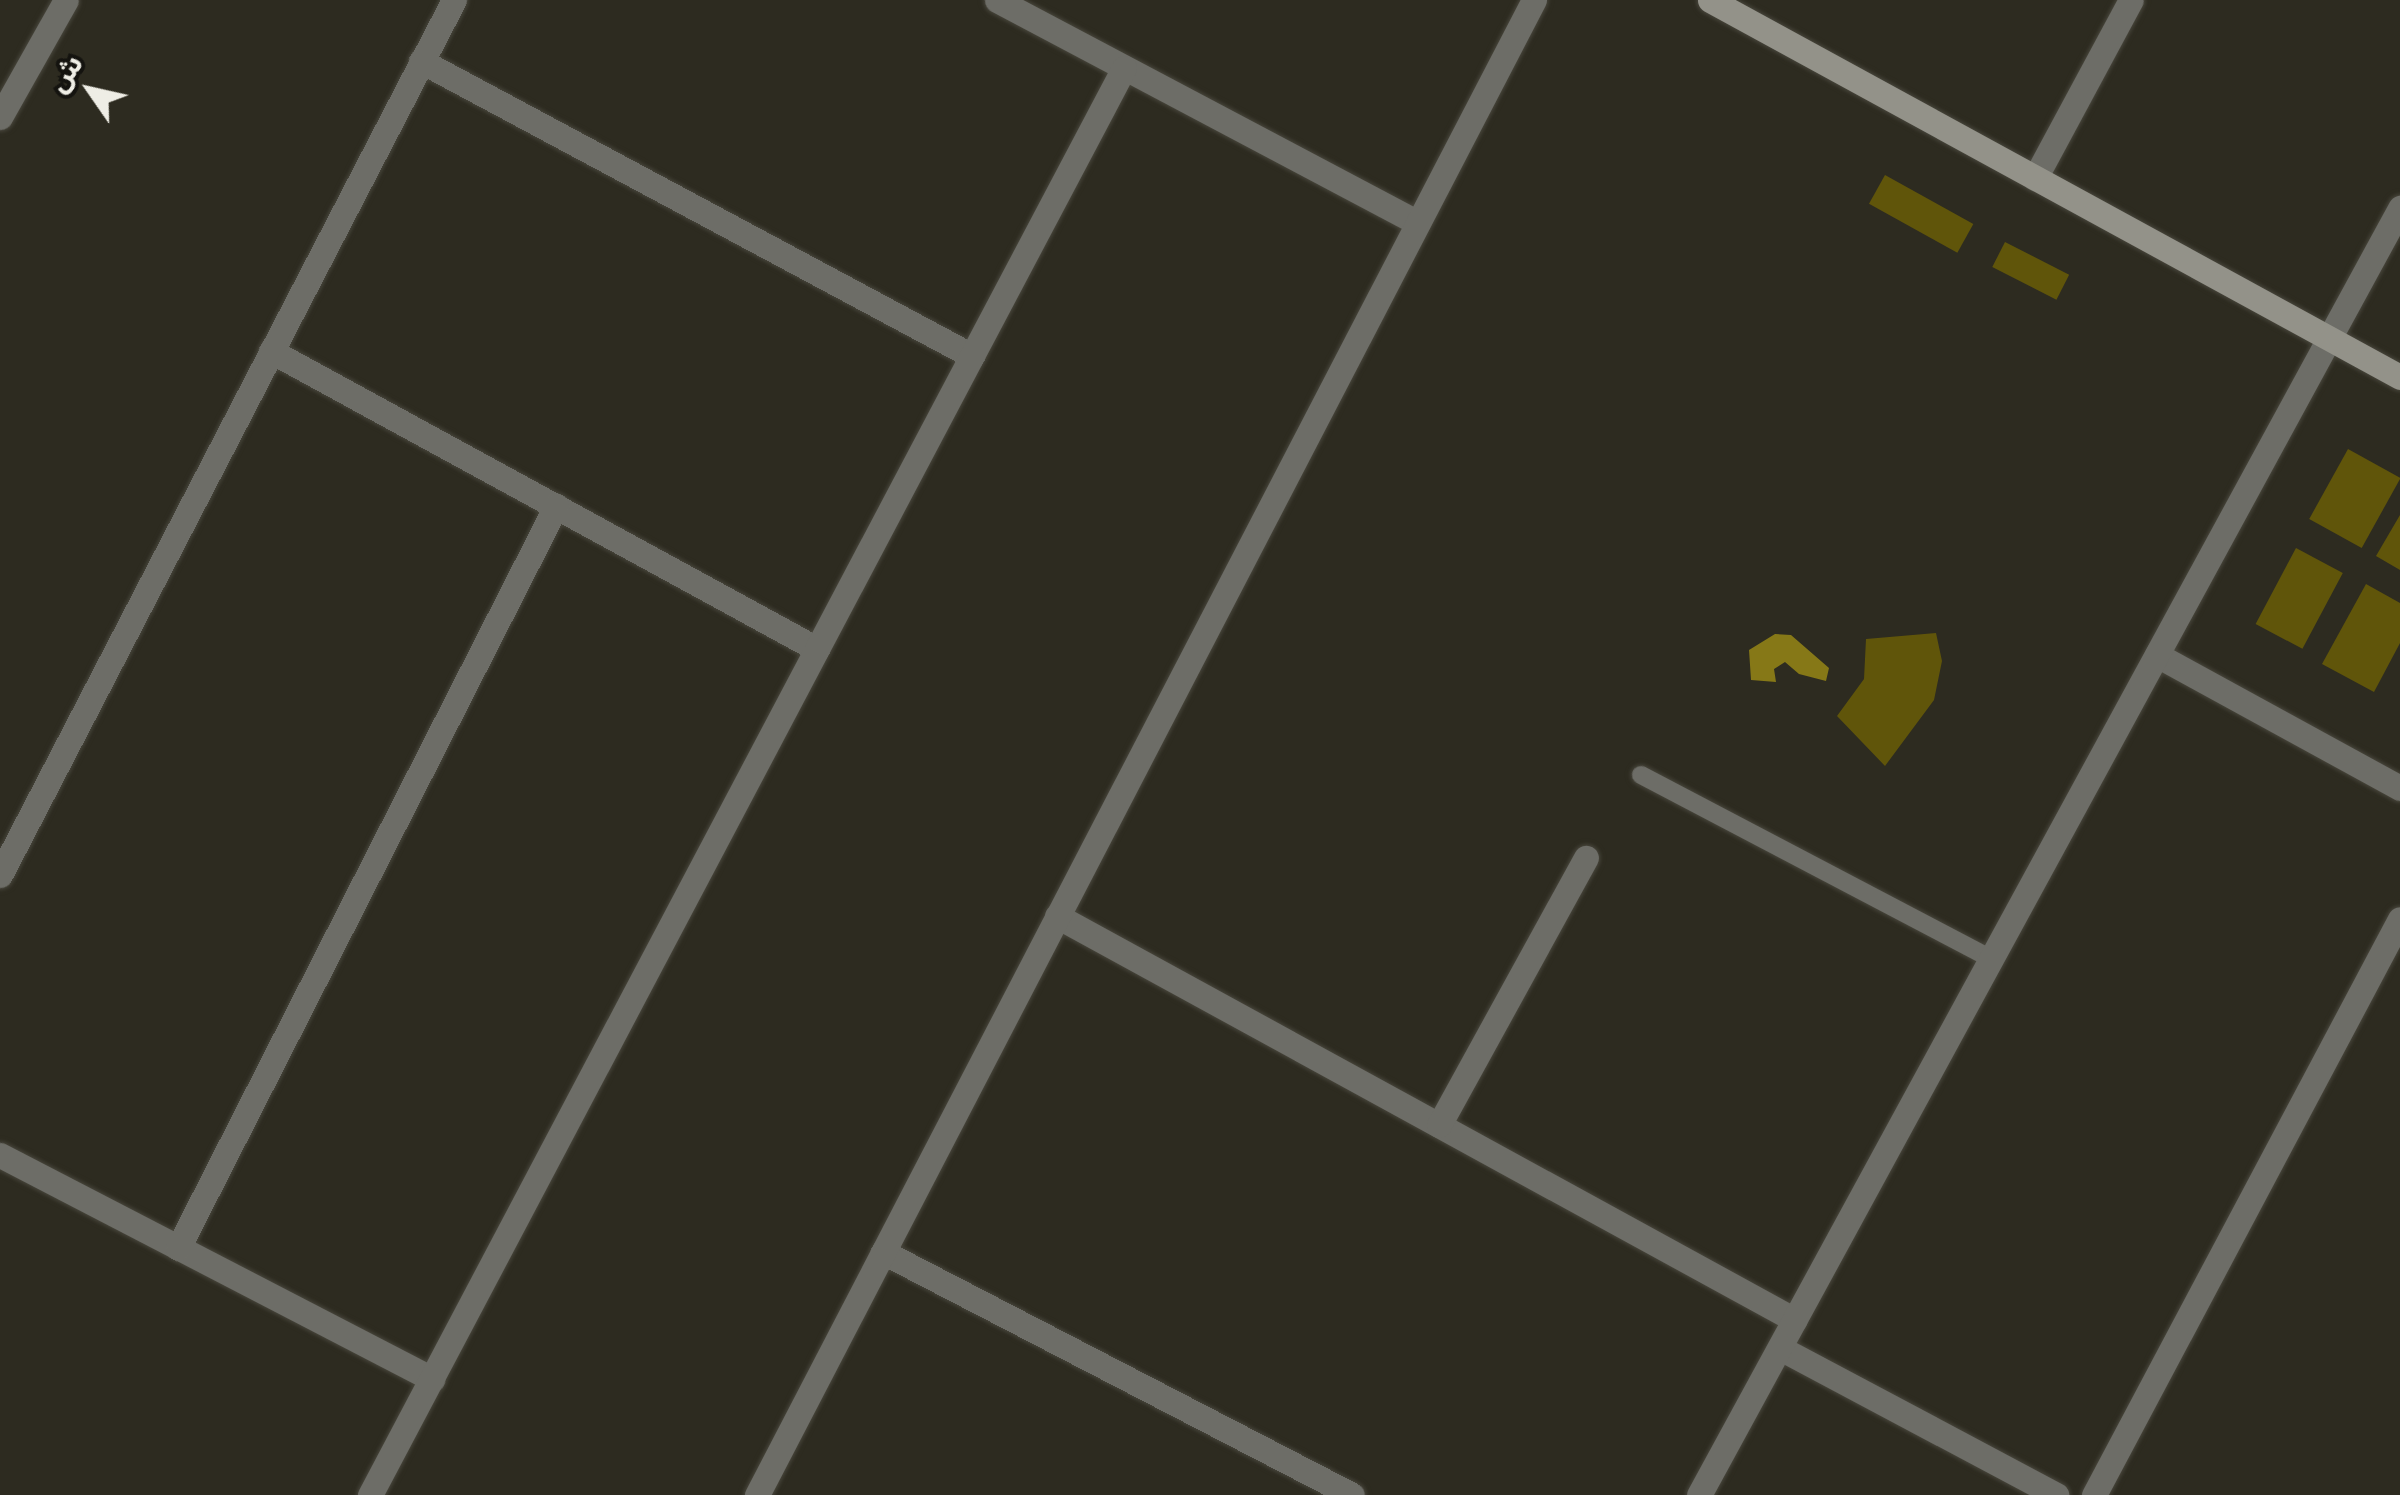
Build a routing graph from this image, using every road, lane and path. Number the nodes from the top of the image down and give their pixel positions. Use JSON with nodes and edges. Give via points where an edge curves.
{"nodes":[{"id":1,"x":66,"y":0,"type":"edge"},
{"id":2,"x":454,"y":0,"type":"edge"},
{"id":3,"x":997,"y":0,"type":"edge"},
{"id":4,"x":1534,"y":0,"type":"edge"},
{"id":5,"x":1710,"y":0,"type":"edge"},
{"id":6,"x":2131,"y":0,"type":"edge"},
{"id":7,"x":1744,"y":8,"type":"edge"},
{"id":8,"x":420,"y":60,"type":"junction"},
{"id":9,"x":1124,"y":68,"type":"junction"},
{"id":10,"x":0,"y":117,"type":"edge"},
{"id":11,"x":2035,"y":178,"type":"junction"},
{"id":12,"x":2400,"y":208,"type":"edge"},
{"id":13,"x":1418,"y":223,"type":"junction"},
{"id":14,"x":2329,"y":338,"type":"junction"},
{"id":15,"x":270,"y":351,"type":"junction"},
{"id":16,"x":972,"y":356,"type":"junction"},
{"id":17,"x":2400,"y":377,"type":"edge"},
{"id":18,"x":556,"y":506,"type":"junction"},
{"id":19,"x":818,"y":649,"type":"junction"},
{"id":20,"x":2157,"y":655,"type":"junction"},
{"id":21,"x":1640,"y":774,"type":"dead end"},
{"id":22,"x":2400,"y":788,"type":"edge"},
{"id":23,"x":1586,"y":858,"type":"dead end"},
{"id":24,"x":0,"y":875,"type":"edge"},
{"id":25,"x":1058,"y":916,"type":"junction"},
{"id":26,"x":2400,"y":919,"type":"edge"},
{"id":27,"x":1991,"y":959,"type":"junction"},
{"id":28,"x":1438,"y":1125,"type":"junction"},
{"id":29,"x":0,"y":1156,"type":"edge"},
{"id":30,"x":178,"y":1248,"type":"junction"},
{"id":31,"x":883,"y":1252,"type":"junction"},
{"id":32,"x":1795,"y":1320,"type":"junction"},
{"id":33,"x":1780,"y":1348,"type":"junction"},
{"id":34,"x":432,"y":1379,"type":"junction"},
{"id":35,"x":370,"y":1495,"type":"edge"},
{"id":36,"x":757,"y":1495,"type":"edge"},
{"id":37,"x":1352,"y":1495,"type":"edge"},
{"id":38,"x":1699,"y":1495,"type":"edge"},
{"id":39,"x":2056,"y":1495,"type":"edge"},
{"id":40,"x":2094,"y":1495,"type":"edge"}],
"edges":[{"from":1,"to":10,"type":"street"},
{"from":2,"to":8,"type":"street"},
{"from":3,"to":9,"type":"street"},
{"from":4,"to":13,"type":"street"},
{"from":5,"to":7,"type":"street"},
{"from":6,"to":11,"type":"street"},
{"from":7,"to":11,"type":"street"},
{"from":8,"to":15,"type":"street"},
{"from":8,"to":16,"type":"street"},
{"from":9,"to":13,"type":"street"},
{"from":9,"to":16,"type":"street"},
{"from":11,"to":14,"type":"street"},
{"from":12,"to":14,"type":"street"},
{"from":13,"to":25,"type":"street"},
{"from":14,"to":17,"type":"street"},
{"from":14,"to":20,"type":"street"},
{"from":15,"to":18,"type":"street"},
{"from":15,"to":24,"type":"street"},
{"from":16,"to":19,"type":"street"},
{"from":18,"to":19,"type":"street"},
{"from":18,"to":30,"type":"street"},
{"from":19,"to":34,"type":"street"},
{"from":20,"to":22,"type":"street"},
{"from":20,"to":27,"type":"street"},
{"from":21,"to":27,"type":"lane"},
{"from":23,"to":28,"type":"street"},
{"from":25,"to":28,"type":"street"},
{"from":25,"to":31,"type":"street"},
{"from":26,"to":40,"type":"street"},
{"from":27,"to":32,"type":"street"},
{"from":28,"to":32,"type":"street"},
{"from":29,"to":30,"type":"street"},
{"from":30,"to":34,"type":"street"},
{"from":31,"to":36,"type":"street"},
{"from":31,"to":37,"type":"street"},
{"from":32,"to":33,"type":"street"},
{"from":33,"to":38,"type":"street"},
{"from":33,"to":39,"type":"street"},
{"from":34,"to":35,"type":"street"}]}
